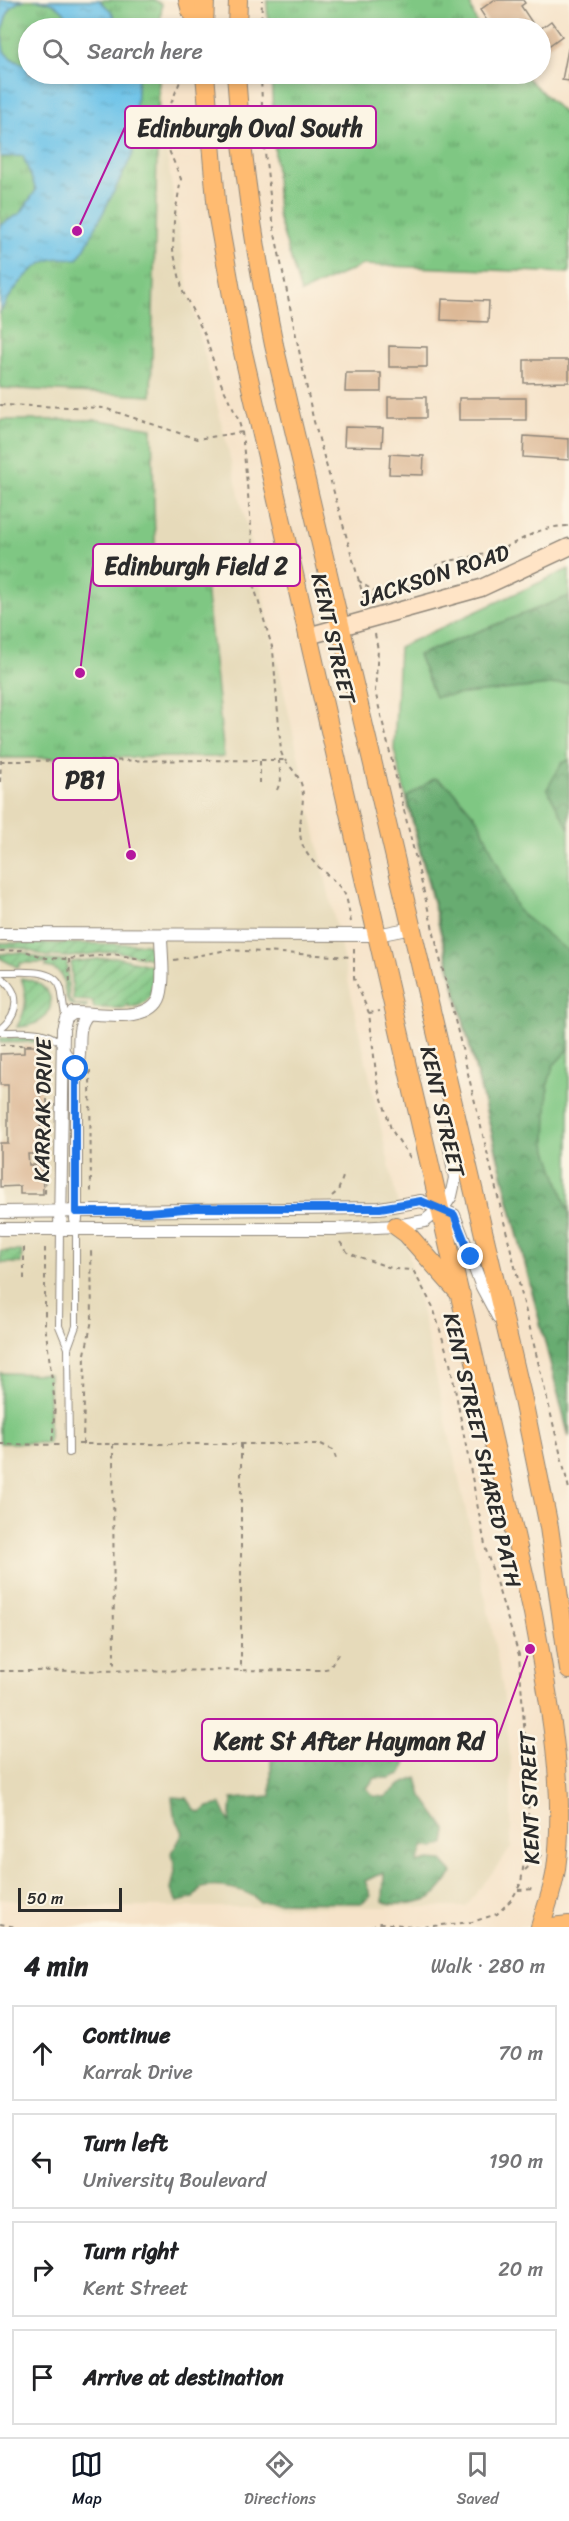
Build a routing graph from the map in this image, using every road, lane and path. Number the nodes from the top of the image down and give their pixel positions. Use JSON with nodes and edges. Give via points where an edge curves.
{"nodes":[{"id":1,"x":188,"y":0,"type":"edge"},
{"id":2,"x":205,"y":0,"type":"edge"},
{"id":3,"x":238,"y":0,"type":"edge"},
{"id":4,"x":262,"y":0,"type":"edge"},
{"id":5,"x":196,"y":18,"type":"edge"},
{"id":6,"x":204,"y":18,"type":"edge"},
{"id":7,"x":237,"y":18,"type":"edge"},
{"id":8,"x":261,"y":18,"type":"edge"},
{"id":9,"x":179,"y":84,"type":"edge"},
{"id":10,"x":206,"y":84,"type":"edge"},
{"id":11,"x":237,"y":84,"type":"edge"},
{"id":12,"x":261,"y":84,"type":"edge"},
{"id":13,"x":0,"y":405,"type":"edge"},
{"id":14,"x":313,"y":418,"type":"junction"},
{"id":15,"x":294,"y":422,"type":"junction"},
{"id":16,"x":262,"y":428,"type":"junction"},
{"id":17,"x":242,"y":432,"type":"junction"},
{"id":18,"x":569,"y":526,"type":"edge"},
{"id":19,"x":569,"y":548,"type":"edge"},
{"id":20,"x":356,"y":579,"type":"junction"},
{"id":21,"x":379,"y":592,"type":"junction"},
{"id":22,"x":341,"y":628,"type":"junction"},
{"id":23,"x":374,"y":633,"type":"dead end"},
{"id":24,"x":308,"y":636,"type":"junction"},
{"id":25,"x":284,"y":760,"type":"junction"},
{"id":26,"x":0,"y":761,"type":"edge"},
{"id":27,"x":260,"y":761,"type":"junction"},
{"id":28,"x":279,"y":761,"type":"junction"},
{"id":29,"x":0,"y":782,"type":"edge"},
{"id":30,"x":260,"y":783,"type":"dead end"},
{"id":31,"x":277,"y":790,"type":"dead end"},
{"id":32,"x":350,"y":919,"type":"dead end"},
{"id":33,"x":412,"y":928,"type":"junction"},
{"id":34,"x":0,"y":934,"type":"edge"},
{"id":35,"x":161,"y":935,"type":"junction"},
{"id":36,"x":377,"y":935,"type":"junction"},
{"id":37,"x":354,"y":948,"type":"dead end"},
{"id":38,"x":0,"y":951,"type":"edge"},
{"id":39,"x":354,"y":957,"type":"junction"},
{"id":40,"x":161,"y":962,"type":"junction"},
{"id":41,"x":0,"y":975,"type":"edge"},
{"id":42,"x":88,"y":1014,"type":"junction"},
{"id":43,"x":66,"y":1018,"type":"junction"},
{"id":44,"x":0,"y":1030,"type":"edge"},
{"id":45,"x":63,"y":1044,"type":"junction"},
{"id":46,"x":0,"y":1045,"type":"edge"},
{"id":47,"x":76,"y":1069,"type":"junction"},
{"id":48,"x":453,"y":1105,"type":"junction"},
{"id":49,"x":412,"y":1161,"type":"dead end"},
{"id":50,"x":45,"y":1195,"type":"dead end"},
{"id":51,"x":441,"y":1209,"type":"junction"},
{"id":52,"x":0,"y":1212,"type":"edge"},
{"id":53,"x":61,"y":1212,"type":"junction"},
{"id":54,"x":76,"y":1212,"type":"junction"},
{"id":55,"x":396,"y":1226,"type":"junction"},
{"id":56,"x":0,"y":1229,"type":"edge"},
{"id":57,"x":60,"y":1229,"type":"junction"},
{"id":58,"x":76,"y":1229,"type":"junction"},
{"id":59,"x":24,"y":1247,"type":"dead end"},
{"id":60,"x":45,"y":1248,"type":"dead end"},
{"id":61,"x":91,"y":1248,"type":"dead end"},
{"id":62,"x":348,"y":1253,"type":"dead end"},
{"id":63,"x":24,"y":1279,"type":"dead end"},
{"id":64,"x":462,"y":1297,"type":"junction"},
{"id":65,"x":507,"y":1334,"type":"junction"},
{"id":66,"x":68,"y":1348,"type":"junction"},
{"id":67,"x":0,"y":1444,"type":"edge"},
{"id":68,"x":69,"y":1444,"type":"junction"},
{"id":69,"x":83,"y":1444,"type":"junction"},
{"id":70,"x":113,"y":1444,"type":"junction"},
{"id":71,"x":241,"y":1444,"type":"junction"},
{"id":72,"x":52,"y":1445,"type":"junction"},
{"id":73,"x":69,"y":1453,"type":"dead end"},
{"id":74,"x":337,"y":1461,"type":"dead end"},
{"id":75,"x":569,"y":1489,"type":"edge"},
{"id":76,"x":338,"y":1654,"type":"dead end"},
{"id":77,"x":569,"y":1670,"type":"edge"},
{"id":78,"x":0,"y":1671,"type":"edge"},
{"id":79,"x":114,"y":1671,"type":"junction"},
{"id":80,"x":241,"y":1671,"type":"junction"},
{"id":81,"x":472,"y":1922,"type":"junction"},
{"id":82,"x":0,"y":1924,"type":"edge"},
{"id":83,"x":569,"y":1925,"type":"edge"},
{"id":84,"x":16,"y":1927,"type":"edge"},
{"id":85,"x":371,"y":1927,"type":"edge"},
{"id":86,"x":472,"y":1927,"type":"edge"},
{"id":87,"x":540,"y":1927,"type":"edge"},
{"id":88,"x":551,"y":1927,"type":"edge"}],
"edges":[{"from":1,"to":5,"type":"main road"},
{"from":2,"to":6,"type":"main road"},
{"from":3,"to":7,"type":"main road"},
{"from":4,"to":8,"type":"path"},
{"from":9,"to":17,"type":"path","via":[[165,125],[168,148],[181,179],[173,250],[183,292]]},
{"from":10,"to":16,"type":"main road","name":"KENT STREET","via":[[224,262]]},
{"from":11,"to":15,"type":"main road","name":"KENT STREET","via":[[256,255]]},
{"from":12,"to":14,"type":"path","via":[[274,230]]},
{"from":13,"to":17,"type":"path","via":[[104,408],[196,439]]},
{"from":14,"to":15,"type":"path"},
{"from":14,"to":20,"type":"path"},
{"from":15,"to":22,"type":"main road","name":"KENT STREET"},
{"from":16,"to":17,"type":"path"},
{"from":16,"to":24,"type":"main road","name":"KENT STREET"},
{"from":17,"to":25,"type":"path","via":[[254,589],[273,650]]},
{"from":18,"to":21,"type":"path","via":[[544,527],[495,552],[442,563],[412,586],[395,593]]},
{"from":19,"to":22,"type":"street","name":"JACKSON ROAD","via":[[481,588]]},
{"from":20,"to":21,"type":"path"},
{"from":20,"to":21,"type":"path","via":[[367,608],[368,601]]},
{"from":22,"to":24,"type":"street","name":"JACKSON ROAD"},
{"from":22,"to":33,"type":"main road","name":"KENT STREET"},
{"from":23,"to":75,"type":"path","via":[[378,650],[375,691]]},
{"from":24,"to":36,"type":"main road","name":"KENT STREET"},
{"from":25,"to":28,"type":"path"},
{"from":25,"to":32,"type":"path","via":[[303,789],[300,824],[304,848],[344,892]]},
{"from":26,"to":27,"type":"path"},
{"from":26,"to":29,"type":"path"},
{"from":27,"to":28,"type":"path"},
{"from":27,"to":30,"type":"path"},
{"from":28,"to":31,"type":"path","via":[[281,780]]},
{"from":33,"to":36,"type":"street"},
{"from":33,"to":48,"type":"main road","name":"KENT STREET"},
{"from":34,"to":35,"type":"street"},
{"from":35,"to":36,"type":"street"},
{"from":35,"to":40,"type":"street"},
{"from":36,"to":51,"type":"main road","name":"KENT STREET"},
{"from":37,"to":39,"type":"path"},
{"from":38,"to":40,"type":"path","via":[[22,950],[46,958],[69,959],[114,954]]},
{"from":39,"to":40,"type":"path","via":[[227,950]]},
{"from":39,"to":49,"type":"path","via":[[356,985],[369,1013],[377,1082],[392,1129]]},
{"from":40,"to":42,"type":"street","via":[[160,997],[151,1009],[140,1014]]},
{"from":41,"to":43,"type":"lane","via":[[42,973],[55,979],[61,989]]},
{"from":41,"to":44,"type":"lane","via":[[13,990],[16,1005],[12,1018]]},
{"from":42,"to":43,"type":"street","name":"KARRAK DRIVE","via":[[73,1013]]},
{"from":42,"to":47,"type":"street","name":"KARRAK DRIVE","via":[[81,1025],[80,1061]]},
{"from":43,"to":45,"type":"street","name":"KARRAK DRIVE"},
{"from":44,"to":45,"type":"lane","via":[[51,1035]]},
{"from":45,"to":47,"type":"lane"},
{"from":45,"to":53,"type":"street","name":"KARRAK DRIVE"},
{"from":46,"to":50,"type":"path","via":[[46,1047]]},
{"from":47,"to":54,"type":"street","name":"KARRAK DRIVE"},
{"from":48,"to":51,"type":"street","name":"KENT STREET","via":[[449,1142],[455,1178],[451,1196]]},
{"from":48,"to":65,"type":"main road","name":"KENT STREET"},
{"from":51,"to":54,"type":"street","via":[[421,1201],[380,1208]]},
{"from":51,"to":55,"type":"street","via":[[425,1221]]},
{"from":51,"to":64,"type":"main road","name":"KENT STREET"},
{"from":51,"to":65,"type":"street","name":"KENT STREET","via":[[454,1215],[482,1287]]},
{"from":52,"to":53,"type":"street"},
{"from":53,"to":54,"type":"street"},
{"from":53,"to":57,"type":"street","name":"KARRAK DRIVE"},
{"from":54,"to":58,"type":"street","name":"KARRAK DRIVE"},
{"from":55,"to":58,"type":"street"},
{"from":55,"to":64,"type":"main road"},
{"from":56,"to":57,"type":"street"},
{"from":57,"to":58,"type":"street"},
{"from":57,"to":66,"type":"lane","via":[[59,1326]]},
{"from":58,"to":66,"type":"lane","via":[[76,1326]]},
{"from":59,"to":63,"type":"path"},
{"from":60,"to":72,"type":"path","via":[[45,1324],[55,1404]]},
{"from":61,"to":69,"type":"path","via":[[92,1320],[85,1354]]},
{"from":62,"to":81,"type":"path","name":"KENT STREET SHARED PATH","via":[[394,1269],[412,1270],[433,1307],[450,1363],[486,1550],[519,1655],[529,1812],[525,1870],[518,1890],[497,1914]]},
{"from":64,"to":87,"type":"main road","name":"KENT STREET","via":[[521,1550],[551,1723],[557,1855],[552,1890]]},
{"from":65,"to":77,"type":"main road","name":"KENT STREET","via":[[549,1527]]},
{"from":66,"to":68,"type":"lane"},
{"from":67,"to":72,"type":"path"},
{"from":68,"to":69,"type":"path"},
{"from":68,"to":72,"type":"path"},
{"from":68,"to":73,"type":"lane"},
{"from":69,"to":70,"type":"path"},
{"from":70,"to":71,"type":"path"},
{"from":70,"to":79,"type":"path"},
{"from":71,"to":74,"type":"path","via":[[325,1444],[333,1450]]},
{"from":71,"to":80,"type":"path"},
{"from":76,"to":80,"type":"path","via":[[330,1668],[321,1670]]},
{"from":78,"to":79,"type":"path"},
{"from":79,"to":80,"type":"path"},
{"from":81,"to":85,"type":"path","via":[[422,1927],[381,1923]]},
{"from":81,"to":86,"type":"path"},
{"from":82,"to":84,"type":"path"},
{"from":83,"to":88,"type":"main road"}]}
